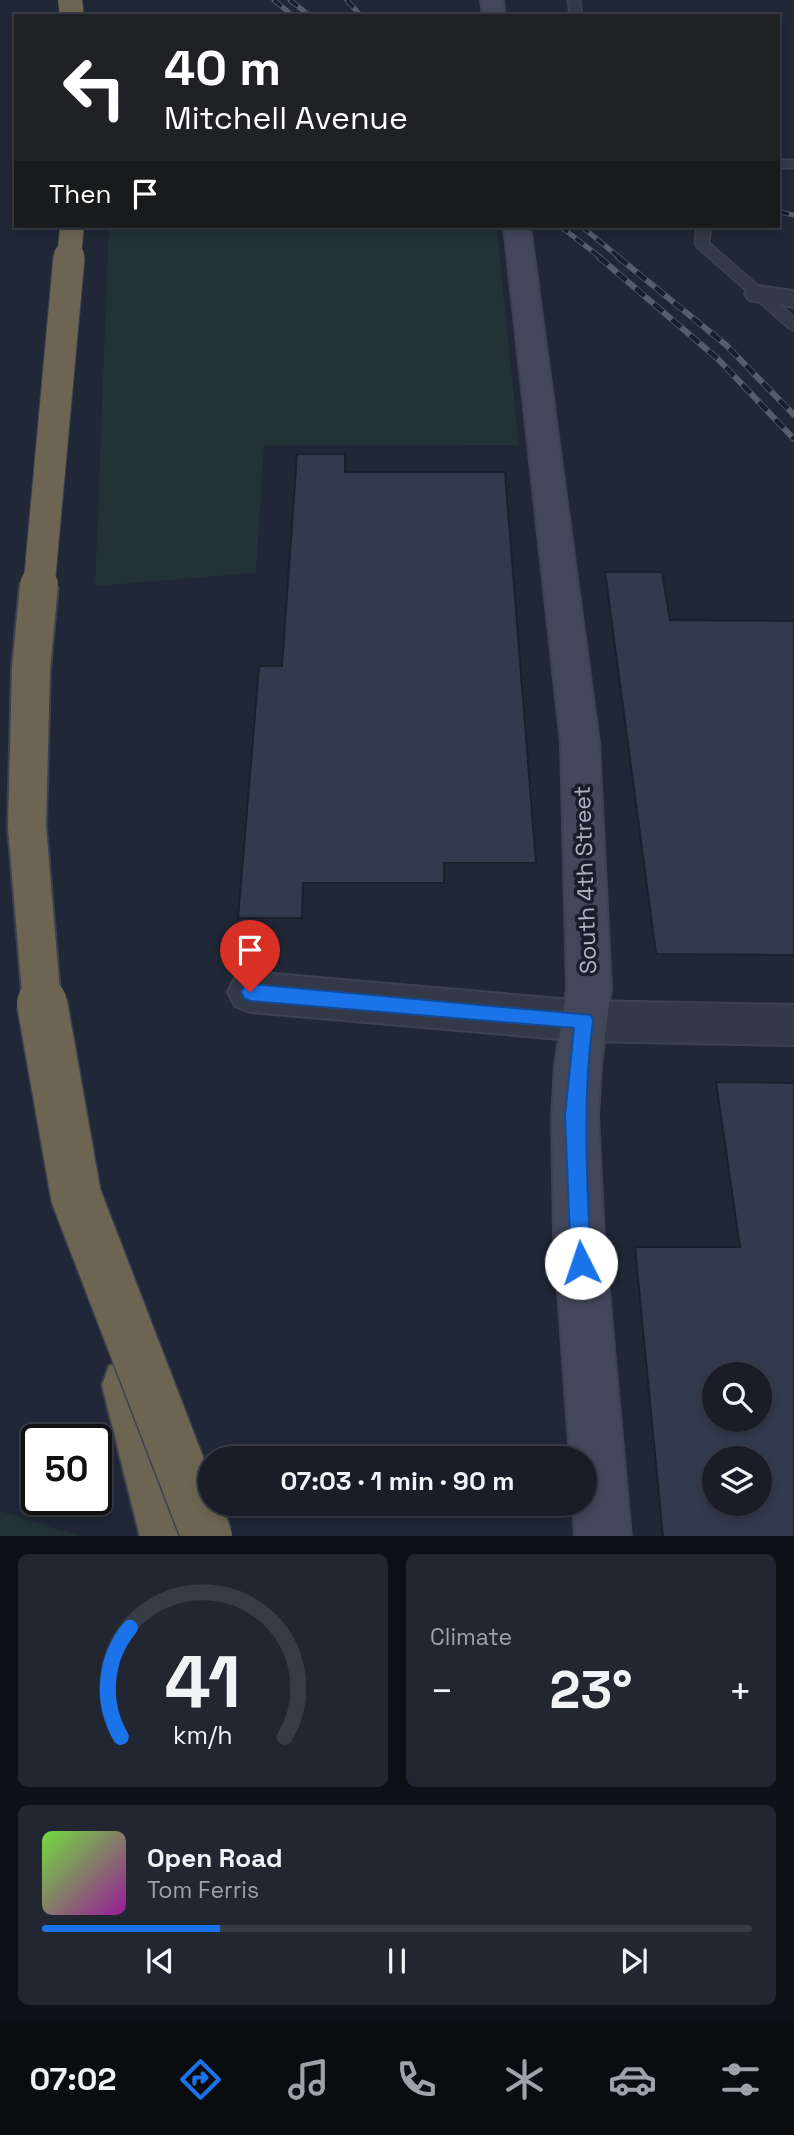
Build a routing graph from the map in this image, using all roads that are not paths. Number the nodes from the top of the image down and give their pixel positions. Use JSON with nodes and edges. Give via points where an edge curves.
{"nodes":[{"id":1,"x":71,"y":228,"type":"edge"},
{"id":2,"x":71,"y":228,"type":"edge"},
{"id":3,"x":517,"y":228,"type":"edge"},
{"id":4,"x":704,"y":228,"type":"edge"},
{"id":5,"x":759,"y":294,"type":"junction"},
{"id":6,"x":794,"y":299,"type":"edge"},
{"id":7,"x":794,"y":326,"type":"edge"},
{"id":8,"x":250,"y":992,"type":"dead end"},
{"id":9,"x":584,"y":1021,"type":"junction"},
{"id":10,"x":794,"y":1025,"type":"edge"},
{"id":11,"x":168,"y":1536,"type":"edge"},
{"id":12,"x":207,"y":1536,"type":"edge"},
{"id":13,"x":603,"y":1536,"type":"edge"}],
"edges":[{"from":1,"to":11,"type":"highway","bridge":true,"via":[[29,668],[29,824],[39,972],[76,1191]]},
{"from":2,"to":12,"type":"highway","bridge":true,"via":[[31,668],[27,827],[39,987],[76,1196]]},
{"from":3,"to":9,"type":"main road","name":"South 4th Street","via":[[580,743],[589,989]]},
{"from":4,"to":5,"type":"lane","via":[[702,244]]},
{"from":5,"to":6,"type":"street"},
{"from":5,"to":7,"type":"lane"},
{"from":8,"to":9,"type":"street"},
{"from":9,"to":10,"type":"street"},
{"from":9,"to":13,"type":"main road","name":"South 4th Street","via":[[575,1116],[579,1236]]}]}
